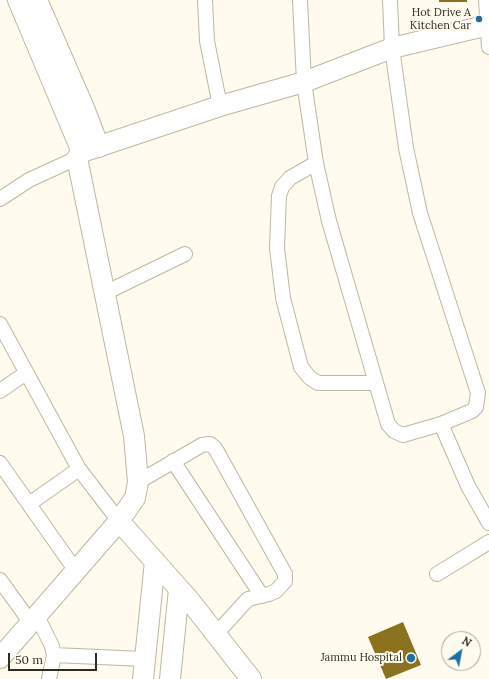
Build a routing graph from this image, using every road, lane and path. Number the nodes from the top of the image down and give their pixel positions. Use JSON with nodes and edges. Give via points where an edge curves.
{"nodes":[{"id":1,"x":18,"y":0,"type":"edge"},
{"id":2,"x":37,"y":0,"type":"edge"},
{"id":3,"x":205,"y":0,"type":"edge"},
{"id":4,"x":300,"y":0,"type":"edge"},
{"id":5,"x":390,"y":0,"type":"edge"},
{"id":6,"x":486,"y":0,"type":"edge"},
{"id":7,"x":488,"y":25,"type":"edge"},
{"id":8,"x":489,"y":47,"type":"edge"},
{"id":9,"x":392,"y":48,"type":"junction"},
{"id":10,"x":304,"y":82,"type":"junction"},
{"id":11,"x":220,"y":106,"type":"junction"},
{"id":12,"x":86,"y":152,"type":"junction"},
{"id":13,"x":316,"y":163,"type":"junction"},
{"id":14,"x":0,"y":199,"type":"edge"},
{"id":15,"x":185,"y":254,"type":"dead end"},
{"id":16,"x":105,"y":293,"type":"junction"},
{"id":17,"x":0,"y":324,"type":"edge"},
{"id":18,"x":26,"y":373,"type":"junction"},
{"id":19,"x":376,"y":383,"type":"junction"},
{"id":20,"x":0,"y":391,"type":"edge"},
{"id":21,"x":441,"y":424,"type":"junction"},
{"id":22,"x":173,"y":461,"type":"junction"},
{"id":23,"x":0,"y":463,"type":"edge"},
{"id":24,"x":79,"y":469,"type":"junction"},
{"id":25,"x":138,"y":482,"type":"junction"},
{"id":26,"x":29,"y":504,"type":"junction"},
{"id":27,"x":119,"y":521,"type":"junction"},
{"id":28,"x":489,"y":523,"type":"edge"},
{"id":29,"x":489,"y":542,"type":"edge"},
{"id":30,"x":155,"y":561,"type":"junction"},
{"id":31,"x":76,"y":571,"type":"junction"},
{"id":32,"x":437,"y":574,"type":"dead end"},
{"id":33,"x":0,"y":580,"type":"edge"},
{"id":34,"x":179,"y":589,"type":"junction"},
{"id":35,"x":262,"y":596,"type":"junction"},
{"id":36,"x":34,"y":619,"type":"junction"},
{"id":37,"x":216,"y":634,"type":"junction"},
{"id":38,"x":54,"y":655,"type":"junction"},
{"id":39,"x":0,"y":658,"type":"edge"},
{"id":40,"x":144,"y":659,"type":"junction"},
{"id":41,"x":247,"y":676,"type":"edge"},
{"id":42,"x":49,"y":679,"type":"edge"},
{"id":43,"x":143,"y":679,"type":"edge"},
{"id":44,"x":170,"y":679,"type":"edge"}],
"edges":[{"from":1,"to":12,"type":"street"},
{"from":2,"to":12,"type":"street","via":[[84,108]]},
{"from":3,"to":11,"type":"street","via":[[208,41]]},
{"from":4,"to":10,"type":"street"},
{"from":5,"to":9,"type":"street"},
{"from":6,"to":7,"type":"street"},
{"from":7,"to":8,"type":"street"},
{"from":7,"to":9,"type":"street"},
{"from":9,"to":10,"type":"street"},
{"from":9,"to":21,"type":"street","via":[[406,148],[420,213],[478,393],[476,407],[472,411]]},
{"from":10,"to":11,"type":"street"},
{"from":10,"to":13,"type":"street"},
{"from":11,"to":12,"type":"street"},
{"from":12,"to":14,"type":"street","via":[[29,180]]},
{"from":12,"to":16,"type":"street"},
{"from":13,"to":19,"type":"street","via":[[331,228]]},
{"from":13,"to":19,"type":"street","via":[[290,178],[282,187],[279,196],[277,248],[283,298],[302,367],[310,378],[318,383]]},
{"from":15,"to":16,"type":"street"},
{"from":16,"to":25,"type":"street","via":[[134,436]]},
{"from":17,"to":18,"type":"street"},
{"from":18,"to":20,"type":"street"},
{"from":18,"to":24,"type":"street"},
{"from":19,"to":21,"type":"street","via":[[388,424],[394,431],[403,435]]},
{"from":21,"to":28,"type":"street","via":[[468,486]]},
{"from":22,"to":25,"type":"street"},
{"from":22,"to":35,"type":"street"},
{"from":22,"to":35,"type":"street","via":[[207,444],[215,448],[285,574],[282,586]]},
{"from":23,"to":26,"type":"street"},
{"from":24,"to":26,"type":"street"},
{"from":24,"to":27,"type":"street"},
{"from":25,"to":27,"type":"street","via":[[135,498]]},
{"from":26,"to":31,"type":"street"},
{"from":27,"to":30,"type":"street"},
{"from":27,"to":31,"type":"street"},
{"from":29,"to":32,"type":"street"},
{"from":30,"to":34,"type":"street"},
{"from":30,"to":40,"type":"street"},
{"from":31,"to":36,"type":"street"},
{"from":33,"to":36,"type":"street"},
{"from":34,"to":37,"type":"street"},
{"from":34,"to":44,"type":"street"},
{"from":35,"to":37,"type":"street","via":[[248,599]]},
{"from":36,"to":38,"type":"street","via":[[52,646]]},
{"from":36,"to":39,"type":"street"},
{"from":37,"to":41,"type":"street"},
{"from":38,"to":40,"type":"street"},
{"from":38,"to":42,"type":"street"},
{"from":40,"to":43,"type":"street"}]}
